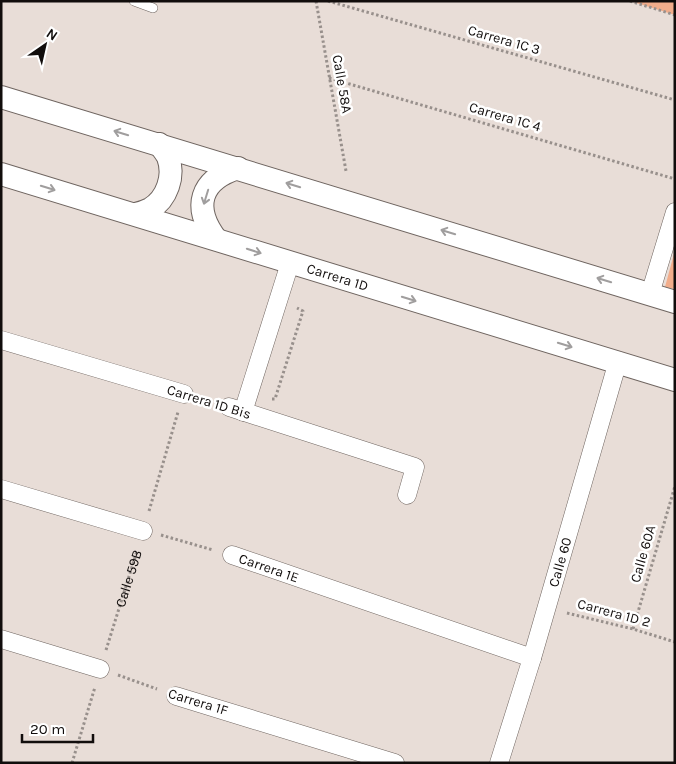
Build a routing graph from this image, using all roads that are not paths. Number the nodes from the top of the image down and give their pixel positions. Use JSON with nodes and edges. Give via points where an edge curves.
{"nodes":[{"id":1,"x":134,"y":1,"type":"edge"},
{"id":2,"x":153,"y":8,"type":"dead end"},
{"id":3,"x":1,"y":97,"type":"edge"},
{"id":4,"x":159,"y":144,"type":"junction"},
{"id":5,"x":238,"y":168,"type":"junction"},
{"id":6,"x":1,"y":174,"type":"edge"},
{"id":7,"x":675,"y":212,"type":"edge"},
{"id":8,"x":136,"y":214,"type":"junction"},
{"id":9,"x":216,"y":239,"type":"junction"},
{"id":10,"x":290,"y":263,"type":"junction"},
{"id":11,"x":650,"y":294,"type":"junction"},
{"id":12,"x":675,"y":302,"type":"edge"},
{"id":13,"x":1,"y":340,"type":"edge"},
{"id":14,"x":618,"y":361,"type":"junction"},
{"id":15,"x":675,"y":380,"type":"edge"},
{"id":16,"x":184,"y":394,"type":"road end"},
{"id":17,"x":1,"y":489,"type":"edge"},
{"id":18,"x":407,"y":495,"type":"dead end"},
{"id":19,"x":143,"y":531,"type":"road end"},
{"id":20,"x":232,"y":555,"type":"road end"},
{"id":21,"x":1,"y":639,"type":"edge"},
{"id":22,"x":532,"y":658,"type":"junction"},
{"id":23,"x":100,"y":669,"type":"road end"},
{"id":24,"x":176,"y":696,"type":"road end"},
{"id":25,"x":394,"y":763,"type":"edge"},
{"id":26,"x":499,"y":763,"type":"edge"}],
"edges":[{"from":1,"to":2,"type":"lane"},
{"from":4,"to":3,"type":"street","one_way":true},
{"from":4,"to":5,"type":"street"},
{"from":4,"to":8,"type":"street","via":[[168,157],[169,187],[162,200]]},
{"from":5,"to":9,"type":"street","one_way":true,"via":[[223,173],[211,183],[204,196],[202,212],[206,226]]},
{"from":11,"to":5,"type":"street","one_way":true},
{"from":6,"to":8,"type":"street","name":"Carrera 1D","one_way":true},
{"from":7,"to":11,"type":"street"},
{"from":8,"to":9,"type":"street","name":"Carrera 1D"},
{"from":9,"to":10,"type":"street","name":"Carrera 1D","one_way":true},
{"from":10,"to":14,"type":"street","name":"Carrera 1D","one_way":true},
{"from":10,"to":18,"type":"street","name":"Carrera 1D Bis","via":[[236,410],[414,467]]},
{"from":11,"to":12,"type":"street"},
{"from":13,"to":16,"type":"street","name":"Carrera 1D Bis"},
{"from":14,"to":15,"type":"street","name":"Carrera 1D"},
{"from":14,"to":22,"type":"street","name":"Calle 60"},
{"from":17,"to":19,"type":"street"},
{"from":20,"to":22,"type":"street","name":"Carrera 1E"},
{"from":21,"to":23,"type":"street"},
{"from":22,"to":26,"type":"street","name":"Calle 60"},
{"from":24,"to":25,"type":"street","name":"Carrera 1F"}]}
